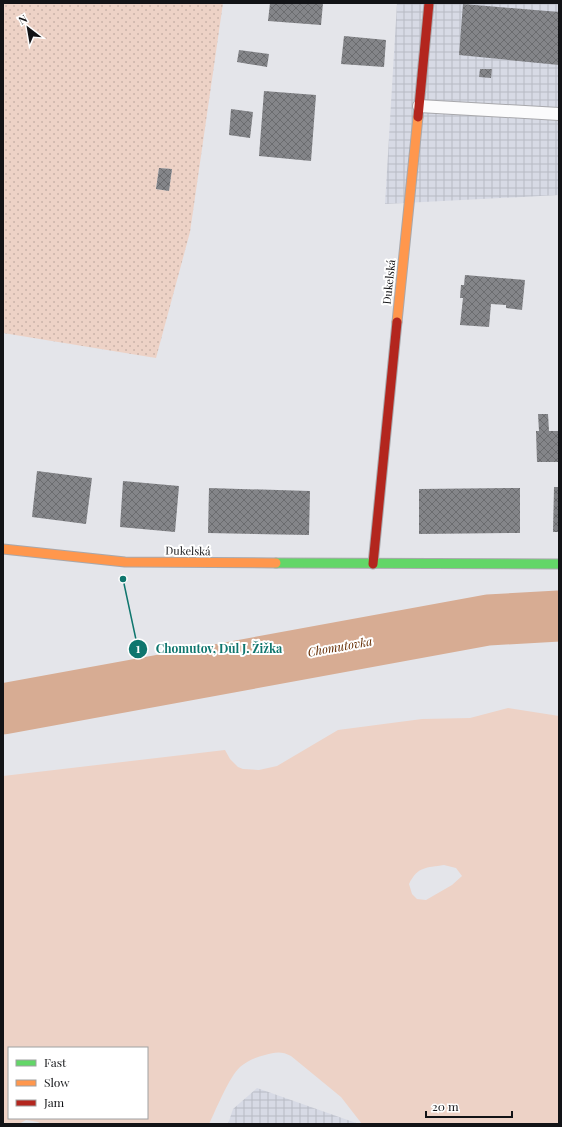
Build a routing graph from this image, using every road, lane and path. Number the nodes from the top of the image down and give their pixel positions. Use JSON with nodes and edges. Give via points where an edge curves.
{"nodes":[{"id":1,"x":429,"y":3,"type":"edge"},
{"id":2,"x":419,"y":106,"type":"junction"},
{"id":3,"x":559,"y":114,"type":"edge"},
{"id":4,"x":3,"y":549,"type":"edge"},
{"id":5,"x":373,"y":564,"type":"junction"},
{"id":6,"x":559,"y":564,"type":"edge"}],
"edges":[{"from":1,"to":2,"type":"street","name":"Dukelská"},
{"from":2,"to":3,"type":"lane"},
{"from":2,"to":5,"type":"street","name":"Dukelská"},
{"from":4,"to":5,"type":"street","name":"Dukelská","via":[[125,562]]},
{"from":5,"to":6,"type":"street","name":"Dukelská"}]}
